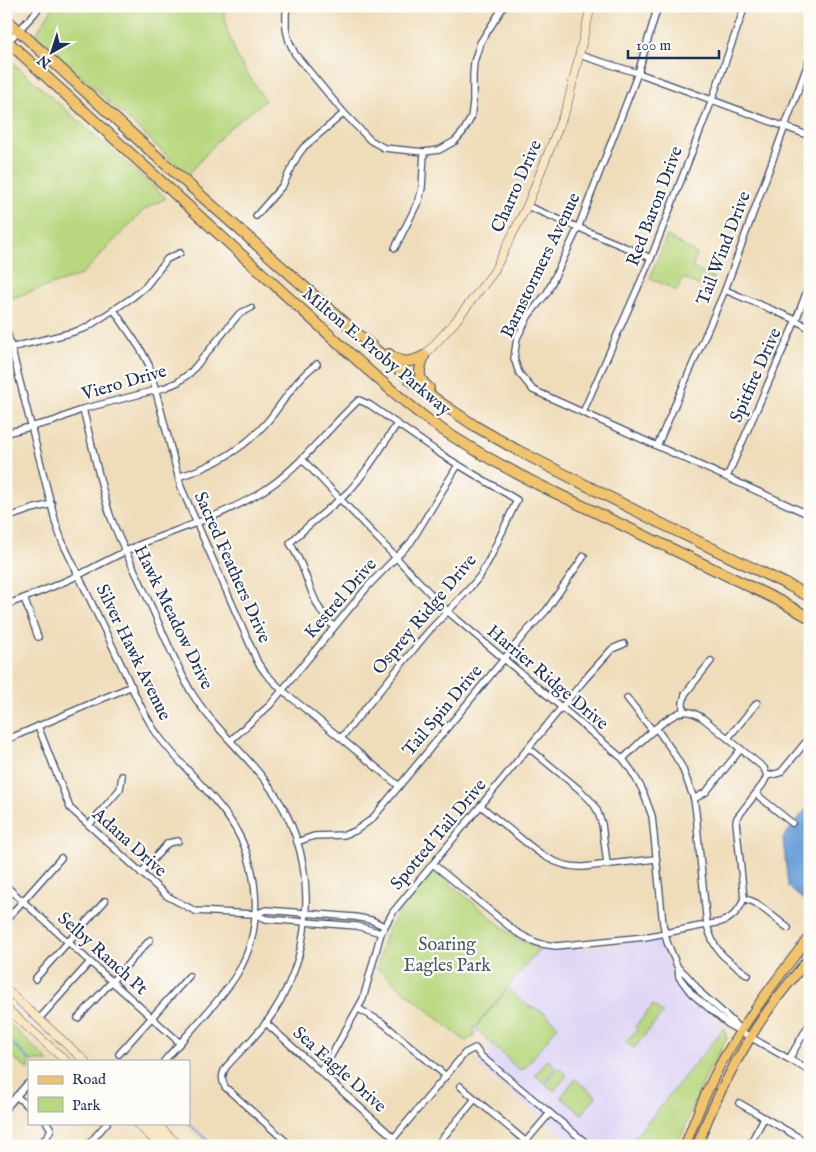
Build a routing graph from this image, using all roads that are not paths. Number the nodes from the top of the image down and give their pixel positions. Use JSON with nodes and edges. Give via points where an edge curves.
{"nodes":[{"id":1,"x":40,"y":6,"type":"edge"},
{"id":2,"x":288,"y":6,"type":"edge"},
{"id":3,"x":504,"y":6,"type":"edge"},
{"id":4,"x":592,"y":6,"type":"edge"},
{"id":5,"x":658,"y":6,"type":"edge"},
{"id":6,"x":745,"y":6,"type":"edge"},
{"id":7,"x":6,"y":19,"type":"edge"},
{"id":8,"x":19,"y":30,"type":"junction"},
{"id":9,"x":7,"y":41,"type":"edge"},
{"id":10,"x":579,"y":55,"type":"junction"},
{"id":11,"x":810,"y":58,"type":"edge"},
{"id":12,"x":638,"y":73,"type":"junction"},
{"id":13,"x":712,"y":100,"type":"junction"},
{"id":14,"x":344,"y":113,"type":"junction"},
{"id":15,"x":785,"y":127,"type":"junction"},
{"id":16,"x":810,"y":136,"type":"edge"},
{"id":17,"x":424,"y":152,"type":"junction"},
{"id":18,"x":527,"y":206,"type":"junction"},
{"id":19,"x":256,"y":216,"type":"dead end"},
{"id":20,"x":578,"y":228,"type":"junction"},
{"id":21,"x":395,"y":248,"type":"dead end"},
{"id":22,"x":180,"y":253,"type":"dead end"},
{"id":23,"x":651,"y":258,"type":"junction"},
{"id":24,"x":810,"y":283,"type":"edge"},
{"id":25,"x":725,"y":290,"type":"junction"},
{"id":26,"x":251,"y":308,"type":"dead end"},
{"id":27,"x":114,"y":310,"type":"junction"},
{"id":28,"x":796,"y":320,"type":"junction"},
{"id":29,"x":6,"y":327,"type":"edge"},
{"id":30,"x":810,"y":329,"type":"edge"},
{"id":31,"x":368,"y":343,"type":"junction"},
{"id":32,"x":9,"y":348,"type":"edge"},
{"id":33,"x":424,"y":356,"type":"junction"},
{"id":34,"x":317,"y":364,"type":"dead end"},
{"id":35,"x":156,"y":390,"type":"junction"},
{"id":36,"x":83,"y":409,"type":"junction"},
{"id":37,"x":583,"y":412,"type":"junction"},
{"id":38,"x":397,"y":424,"type":"junction"},
{"id":39,"x":32,"y":426,"type":"junction"},
{"id":40,"x":6,"y":433,"type":"edge"},
{"id":41,"x":494,"y":437,"type":"junction"},
{"id":42,"x":657,"y":446,"type":"junction"},
{"id":43,"x":302,"y":459,"type":"junction"},
{"id":44,"x":458,"y":465,"type":"junction"},
{"id":45,"x":178,"y":477,"type":"junction"},
{"id":46,"x":727,"y":477,"type":"junction"},
{"id":47,"x":340,"y":499,"type":"junction"},
{"id":48,"x":52,"y":504,"type":"junction"},
{"id":49,"x":810,"y":514,"type":"edge"},
{"id":50,"x":6,"y":518,"type":"edge"},
{"id":51,"x":196,"y":524,"type":"junction"},
{"id":52,"x":126,"y":551,"type":"junction"},
{"id":53,"x":584,"y":556,"type":"dead end"},
{"id":54,"x":396,"y":558,"type":"junction"},
{"id":55,"x":79,"y":575,"type":"junction"},
{"id":56,"x":810,"y":597,"type":"edge"},
{"id":57,"x":24,"y":598,"type":"junction"},
{"id":58,"x":6,"y":604,"type":"edge"},
{"id":59,"x":447,"y":611,"type":"junction"},
{"id":60,"x":810,"y":618,"type":"edge"},
{"id":61,"x":334,"y":627,"type":"junction"},
{"id":62,"x":38,"y":637,"type":"dead end"},
{"id":63,"x":624,"y":644,"type":"dead end"},
{"id":64,"x":504,"y":660,"type":"junction"},
{"id":65,"x":711,"y":661,"type":"dead end"},
{"id":66,"x":132,"y":686,"type":"junction"},
{"id":67,"x":282,"y":690,"type":"junction"},
{"id":68,"x":627,"y":698,"type":"dead end"},
{"id":69,"x":757,"y":702,"type":"dead end"},
{"id":70,"x":562,"y":708,"type":"junction"},
{"id":71,"x":683,"y":712,"type":"junction"},
{"id":72,"x":38,"y":726,"type":"junction"},
{"id":73,"x":655,"y":729,"type":"junction"},
{"id":74,"x":340,"y":738,"type":"junction"},
{"id":75,"x":728,"y":738,"type":"junction"},
{"id":76,"x":6,"y":740,"type":"edge"},
{"id":77,"x":231,"y":740,"type":"junction"},
{"id":78,"x":805,"y":743,"type":"dead end"},
{"id":79,"x":529,"y":748,"type":"junction"},
{"id":80,"x":741,"y":749,"type":"junction"},
{"id":81,"x":623,"y":758,"type":"junction"},
{"id":82,"x":122,"y":776,"type":"dead end"},
{"id":83,"x":767,"y":776,"type":"junction"},
{"id":84,"x":399,"y":786,"type":"junction"},
{"id":85,"x":756,"y":794,"type":"junction"},
{"id":86,"x":694,"y":799,"type":"junction"},
{"id":87,"x":481,"y":806,"type":"junction"},
{"id":88,"x":792,"y":823,"type":"dead end"},
{"id":89,"x":88,"y":825,"type":"junction"},
{"id":90,"x":178,"y":841,"type":"dead end"},
{"id":91,"x":296,"y":842,"type":"junction"},
{"id":92,"x":61,"y":858,"type":"dead end"},
{"id":93,"x":656,"y":859,"type":"junction"},
{"id":94,"x":433,"y":864,"type":"junction"},
{"id":95,"x":607,"y":864,"type":"junction"},
{"id":96,"x":141,"y":873,"type":"junction"},
{"id":97,"x":6,"y":886,"type":"edge"},
{"id":98,"x":744,"y":898,"type":"junction"},
{"id":99,"x":23,"y":901,"type":"junction"},
{"id":100,"x":105,"y":901,"type":"dead end"},
{"id":101,"x":306,"y":913,"type":"junction"},
{"id":102,"x":255,"y":914,"type":"junction"},
{"id":103,"x":6,"y":920,"type":"edge"},
{"id":104,"x":306,"y":922,"type":"junction"},
{"id":105,"x":707,"y":925,"type":"junction"},
{"id":106,"x":384,"y":926,"type":"junction"},
{"id":107,"x":788,"y":928,"type":"dead end"},
{"id":108,"x":381,"y":933,"type":"junction"},
{"id":109,"x":665,"y":933,"type":"junction"},
{"id":110,"x":810,"y":936,"type":"edge"},
{"id":111,"x":150,"y":940,"type":"dead end"},
{"id":112,"x":68,"y":942,"type":"junction"},
{"id":113,"x":810,"y":957,"type":"edge"},
{"id":114,"x":90,"y":962,"type":"junction"},
{"id":115,"x":748,"y":975,"type":"dead end"},
{"id":116,"x":189,"y":976,"type":"dead end"},
{"id":117,"x":35,"y":979,"type":"dead end"},
{"id":118,"x":112,"y":981,"type":"junction"},
{"id":119,"x":6,"y":989,"type":"edge"},
{"id":120,"x":6,"y":1008,"type":"edge"},
{"id":121,"x":359,"y":1009,"type":"junction"},
{"id":122,"x":152,"y":1017,"type":"junction"},
{"id":123,"x":78,"y":1018,"type":"dead end"},
{"id":124,"x":39,"y":1019,"type":"junction"},
{"id":125,"x":266,"y":1023,"type":"junction"},
{"id":126,"x":810,"y":1023,"type":"edge"},
{"id":127,"x":741,"y":1031,"type":"junction"},
{"id":128,"x":750,"y":1038,"type":"junction"},
{"id":129,"x":180,"y":1043,"type":"junction"},
{"id":130,"x":52,"y":1048,"type":"junction"},
{"id":131,"x":118,"y":1054,"type":"dead end"},
{"id":132,"x":789,"y":1059,"type":"junction"},
{"id":133,"x":65,"y":1060,"type":"edge"},
{"id":134,"x":70,"y":1060,"type":"edge"},
{"id":135,"x":84,"y":1060,"type":"edge"},
{"id":136,"x":165,"y":1060,"type":"edge"},
{"id":137,"x":320,"y":1071,"type":"junction"},
{"id":138,"x":810,"y":1071,"type":"edge"},
{"id":139,"x":446,"y":1076,"type":"junction"},
{"id":140,"x":27,"y":1084,"type":"dead end"},
{"id":141,"x":460,"y":1086,"type":"dead end"},
{"id":142,"x":16,"y":1096,"type":"junction"},
{"id":143,"x":475,"y":1099,"type":"junction"},
{"id":144,"x":739,"y":1103,"type":"dead end"},
{"id":145,"x":28,"y":1106,"type":"edge"},
{"id":146,"x":6,"y":1108,"type":"edge"},
{"id":147,"x":550,"y":1113,"type":"junction"},
{"id":148,"x":764,"y":1118,"type":"junction"},
{"id":149,"x":48,"y":1124,"type":"edge"},
{"id":150,"x":106,"y":1124,"type":"edge"},
{"id":151,"x":137,"y":1124,"type":"edge"},
{"id":152,"x":145,"y":1124,"type":"edge"},
{"id":153,"x":156,"y":1124,"type":"edge"},
{"id":154,"x":394,"y":1138,"type":"junction"},
{"id":155,"x":524,"y":1144,"type":"edge"},
{"id":156,"x":810,"y":1144,"type":"edge"},
{"id":157,"x":39,"y":1146,"type":"edge"},
{"id":158,"x":87,"y":1146,"type":"edge"},
{"id":159,"x":161,"y":1146,"type":"edge"},
{"id":160,"x":170,"y":1146,"type":"edge"},
{"id":161,"x":180,"y":1146,"type":"edge"},
{"id":162,"x":290,"y":1146,"type":"edge"},
{"id":163,"x":387,"y":1146,"type":"edge"},
{"id":164,"x":436,"y":1146,"type":"edge"},
{"id":165,"x":531,"y":1146,"type":"edge"},
{"id":166,"x":590,"y":1146,"type":"edge"},
{"id":167,"x":685,"y":1146,"type":"edge"},
{"id":168,"x":697,"y":1146,"type":"edge"},
{"id":169,"x":749,"y":1146,"type":"edge"}],
"edges":[{"from":1,"to":8,"type":"street"},
{"from":2,"to":14,"type":"street","via":[[286,30],[295,54]]},
{"from":3,"to":17,"type":"street","via":[[480,43],[474,62],[471,118],[455,141],[439,150]]},
{"from":4,"to":10,"type":"street","name":"Charro Drive"},
{"from":5,"to":12,"type":"street","name":"Barnstormers Avenue"},
{"from":6,"to":13,"type":"street","name":"Red Baron Drive"},
{"from":7,"to":8,"type":"highway","name":"Milton E. Proby Parkway"},
{"from":8,"to":9,"type":"street"},
{"from":8,"to":31,"type":"highway","name":"Milton E. Proby Parkway"},
{"from":9,"to":60,"type":"highway","name":"Milton E. Proby Parkway","via":[[368,370],[430,421],[504,467]]},
{"from":10,"to":12,"type":"street"},
{"from":10,"to":18,"type":"street","name":"Charro Drive","via":[[567,106]]},
{"from":11,"to":15,"type":"street","name":"Tail Wind Drive"},
{"from":12,"to":13,"type":"street"},
{"from":12,"to":20,"type":"street","name":"Barnstormers Avenue"},
{"from":13,"to":15,"type":"street"},
{"from":13,"to":23,"type":"street","name":"Red Baron Drive"},
{"from":14,"to":17,"type":"street","via":[[370,140],[384,148]]},
{"from":14,"to":19,"type":"street","via":[[298,155],[283,185]]},
{"from":15,"to":16,"type":"street"},
{"from":15,"to":25,"type":"street","name":"Tail Wind Drive"},
{"from":17,"to":21,"type":"street","via":[[419,200]]},
{"from":18,"to":20,"type":"street"},
{"from":18,"to":33,"type":"street","name":"Charro Drive","via":[[493,273]]},
{"from":20,"to":23,"type":"street"},
{"from":20,"to":37,"type":"street","name":"Barnstormers Avenue","via":[[547,293],[529,315],[517,338],[514,358],[519,373],[533,390]]},
{"from":22,"to":27,"type":"street","via":[[167,259],[140,292]]},
{"from":23,"to":37,"type":"street","name":"Red Baron Drive"},
{"from":24,"to":28,"type":"street","name":"Spitfire Drive"},
{"from":25,"to":28,"type":"street"},
{"from":25,"to":42,"type":"street","name":"Tail Wind Drive"},
{"from":26,"to":35,"type":"street","name":"Viero Drive","via":[[239,314],[185,378]]},
{"from":27,"to":32,"type":"street","via":[[81,330]]},
{"from":27,"to":35,"type":"street","name":"Sacred Feathers Drive","via":[[146,359]]},
{"from":28,"to":30,"type":"street"},
{"from":28,"to":46,"type":"street","name":"Spitfire Drive"},
{"from":29,"to":32,"type":"street","name":"Silver Hawk Avenue"},
{"from":31,"to":33,"type":"highway","via":[[378,345],[400,361],[412,362]]},
{"from":31,"to":41,"type":"highway","name":"Milton E. Proby Parkway","via":[[440,403]]},
{"from":32,"to":39,"type":"street","name":"Silver Hawk Avenue"},
{"from":33,"to":41,"type":"highway","via":[[419,371],[425,384],[488,428]]},
{"from":34,"to":45,"type":"street","via":[[307,371],[248,441],[211,464]]},
{"from":35,"to":36,"type":"street","name":"Viero Drive"},
{"from":35,"to":45,"type":"street","name":"Sacred Feathers Drive"},
{"from":36,"to":39,"type":"street","name":"Viero Drive"},
{"from":36,"to":52,"type":"street","name":"Hawk Meadow Drive","via":[[111,516]]},
{"from":37,"to":42,"type":"street","name":"Barnstormers Avenue"},
{"from":38,"to":43,"type":"street","via":[[360,400]]},
{"from":38,"to":44,"type":"street"},
{"from":38,"to":47,"type":"street","via":[[361,476]]},
{"from":39,"to":40,"type":"street","name":"Viero Drive"},
{"from":39,"to":48,"type":"street","name":"Silver Hawk Avenue"},
{"from":41,"to":56,"type":"highway","name":"Milton E. Proby Parkway"},
{"from":42,"to":46,"type":"street","name":"Barnstormers Avenue"},
{"from":43,"to":47,"type":"street","name":"Harrier Ridge Drive"},
{"from":43,"to":51,"type":"street","via":[[256,495]]},
{"from":44,"to":54,"type":"street","name":"Kestrel Drive","via":[[414,538]]},
{"from":44,"to":59,"type":"street","name":"Osprey Ridge Drive","via":[[517,500],[480,576]]},
{"from":45,"to":51,"type":"street","name":"Sacred Feathers Drive"},
{"from":46,"to":49,"type":"street","name":"Barnstormers Avenue"},
{"from":47,"to":54,"type":"street","name":"Harrier Ridge Drive"},
{"from":47,"to":61,"type":"street","via":[[290,542],[317,606]]},
{"from":48,"to":50,"type":"street"},
{"from":48,"to":55,"type":"street","name":"Silver Hawk Avenue","via":[[62,541]]},
{"from":51,"to":52,"type":"street"},
{"from":51,"to":67,"type":"street","name":"Sacred Feathers Drive","via":[[258,663]]},
{"from":52,"to":55,"type":"street"},
{"from":52,"to":77,"type":"street","name":"Hawk Meadow Drive","via":[[190,688]]},
{"from":53,"to":64,"type":"street","name":"Tail Spin Drive","via":[[546,611]]},
{"from":54,"to":59,"type":"street","name":"Harrier Ridge Drive"},
{"from":54,"to":61,"type":"street","name":"Kestrel Drive"},
{"from":55,"to":57,"type":"street"},
{"from":55,"to":66,"type":"street","name":"Silver Hawk Avenue"},
{"from":57,"to":58,"type":"street"},
{"from":57,"to":62,"type":"street"},
{"from":59,"to":64,"type":"street","name":"Harrier Ridge Drive"},
{"from":59,"to":74,"type":"street","name":"Osprey Ridge Drive"},
{"from":61,"to":67,"type":"street","name":"Kestrel Drive"},
{"from":63,"to":70,"type":"street","name":"Spotted Tail Drive","via":[[612,649]]},
{"from":64,"to":70,"type":"street","name":"Harrier Ridge Drive"},
{"from":64,"to":84,"type":"street","name":"Tail Spin Drive"},
{"from":65,"to":71,"type":"street","via":[[685,694]]},
{"from":66,"to":72,"type":"street"},
{"from":66,"to":102,"type":"street","name":"Silver Hawk Avenue","via":[[157,734],[216,801],[238,833],[251,867]]},
{"from":67,"to":74,"type":"street","name":"Sacred Feathers Drive"},
{"from":67,"to":77,"type":"street","name":"Kestrel Drive"},
{"from":68,"to":73,"type":"street"},
{"from":69,"to":75,"type":"street"},
{"from":70,"to":79,"type":"street","name":"Spotted Tail Drive"},
{"from":70,"to":81,"type":"street","name":"Harrier Ridge Drive"},
{"from":71,"to":73,"type":"street"},
{"from":71,"to":75,"type":"street","via":[[698,715]]},
{"from":72,"to":76,"type":"street"},
{"from":72,"to":89,"type":"street","name":"Adana Drive","via":[[70,808]]},
{"from":73,"to":81,"type":"street"},
{"from":73,"to":86,"type":"street","via":[[672,749]]},
{"from":74,"to":84,"type":"street","name":"Sacred Feathers Drive"},
{"from":75,"to":80,"type":"street"},
{"from":77,"to":91,"type":"street","name":"Hawk Meadow Drive","via":[[275,794]]},
{"from":78,"to":83,"type":"street","via":[[782,771]]},
{"from":79,"to":87,"type":"street","name":"Spotted Tail Drive"},
{"from":79,"to":95,"type":"street","via":[[592,802],[602,824]]},
{"from":80,"to":83,"type":"street","via":[[764,768]]},
{"from":80,"to":86,"type":"street","via":[[706,792]]},
{"from":81,"to":93,"type":"street","name":"Harrier Ridge Drive","via":[[647,800]]},
{"from":82,"to":89,"type":"street","via":[[120,789]]},
{"from":83,"to":85,"type":"street"},
{"from":84,"to":91,"type":"street","name":"Tail Spin Drive","via":[[372,819],[355,831],[338,836],[314,836]]},
{"from":85,"to":88,"type":"street"},
{"from":85,"to":98,"type":"street","via":[[736,822]]},
{"from":86,"to":105,"type":"street"},
{"from":87,"to":94,"type":"street","name":"Spotted Tail Drive"},
{"from":87,"to":95,"type":"street","via":[[553,861],[576,867]]},
{"from":89,"to":96,"type":"street","name":"Adana Drive"},
{"from":90,"to":96,"type":"street","via":[[168,843]]},
{"from":91,"to":101,"type":"street","name":"Hawk Meadow Drive","via":[[306,882]]},
{"from":92,"to":99,"type":"street"},
{"from":93,"to":95,"type":"street"},
{"from":93,"to":109,"type":"street","name":"Harrier Ridge Drive"},
{"from":94,"to":106,"type":"street","name":"Spotted Tail Drive"},
{"from":94,"to":109,"type":"street","via":[[516,932],[541,944],[556,946]]},
{"from":96,"to":102,"type":"street","name":"Adana Drive","via":[[167,896],[195,911]]},
{"from":97,"to":99,"type":"street","name":"Selby Ranch Pt"},
{"from":98,"to":105,"type":"street","via":[[732,917]]},
{"from":98,"to":107,"type":"street","via":[[756,903]]},
{"from":99,"to":103,"type":"street"},
{"from":99,"to":112,"type":"street","name":"Selby Ranch Pt"},
{"from":100,"to":112,"type":"street"},
{"from":101,"to":102,"type":"street","via":[[266,910]]},
{"from":101,"to":104,"type":"street","name":"Hawk Meadow Drive"},
{"from":101,"to":106,"type":"street","via":[[364,918]]},
{"from":102,"to":104,"type":"street","via":[[266,919]]},
{"from":102,"to":129,"type":"street","name":"Silver Hawk Avenue","via":[[247,953],[238,973]]},
{"from":104,"to":108,"type":"street","via":[[357,926]]},
{"from":104,"to":125,"type":"street","name":"Hawk Meadow Drive","via":[[294,970]]},
{"from":105,"to":109,"type":"street"},
{"from":105,"to":115,"type":"street","via":[[717,949]]},
{"from":106,"to":108,"type":"street","name":"Spotted Tail Drive"},
{"from":108,"to":121,"type":"street","name":"Spotted Tail Drive"},
{"from":109,"to":127,"type":"street","name":"Harrier Ridge Drive","via":[[678,968]]},
{"from":110,"to":127,"type":"main road"},
{"from":111,"to":118,"type":"street"},
{"from":112,"to":114,"type":"street","name":"Selby Ranch Pt"},
{"from":112,"to":117,"type":"street"},
{"from":113,"to":128,"type":"main road"},
{"from":114,"to":118,"type":"street","name":"Selby Ranch Pt"},
{"from":114,"to":124,"type":"street"},
{"from":116,"to":122,"type":"street"},
{"from":118,"to":122,"type":"street","name":"Selby Ranch Pt"},
{"from":118,"to":123,"type":"street"},
{"from":119,"to":124,"type":"street"},
{"from":120,"to":130,"type":"street"},
{"from":121,"to":137,"type":"street","name":"Spotted Tail Drive"},
{"from":121,"to":139,"type":"street","via":[[383,1023]]},
{"from":122,"to":129,"type":"street","name":"Selby Ranch Pt"},
{"from":122,"to":131,"type":"street"},
{"from":124,"to":135,"type":"street"},
{"from":125,"to":137,"type":"street","name":"Sea Eagle Drive"},
{"from":125,"to":162,"type":"street","name":"Hawk Meadow Drive","via":[[219,1078]]},
{"from":126,"to":132,"type":"street"},
{"from":127,"to":128,"type":"street","name":"Harrier Ridge Drive"},
{"from":127,"to":167,"type":"main road","via":[[716,1074]]},
{"from":128,"to":132,"type":"street","name":"Harrier Ridge Drive"},
{"from":128,"to":168,"type":"main road"},
{"from":129,"to":136,"type":"street","name":"Silver Hawk Avenue"},
{"from":130,"to":133,"type":"street"},
{"from":130,"to":134,"type":"street"},
{"from":132,"to":138,"type":"street","name":"Harrier Ridge Drive"},
{"from":137,"to":154,"type":"street","name":"Sea Eagle Drive"},
{"from":139,"to":147,"type":"street","via":[[465,1053],[475,1048]]},
{"from":139,"to":154,"type":"street"},
{"from":140,"to":142,"type":"street"},
{"from":141,"to":143,"type":"street"},
{"from":142,"to":145,"type":"street"},
{"from":142,"to":146,"type":"street"},
{"from":143,"to":155,"type":"street"},
{"from":143,"to":164,"type":"street"},
{"from":144,"to":148,"type":"street"},
{"from":147,"to":155,"type":"street"},
{"from":147,"to":166,"type":"street"},
{"from":148,"to":156,"type":"street"},
{"from":148,"to":169,"type":"street"},
{"from":149,"to":157,"type":"street","via":[[48,1135]]},
{"from":150,"to":158,"type":"street"},
{"from":151,"to":159,"type":"street"},
{"from":152,"to":160,"type":"street"},
{"from":153,"to":161,"type":"street"},
{"from":154,"to":163,"type":"street"},
{"from":155,"to":165,"type":"street"}]}
